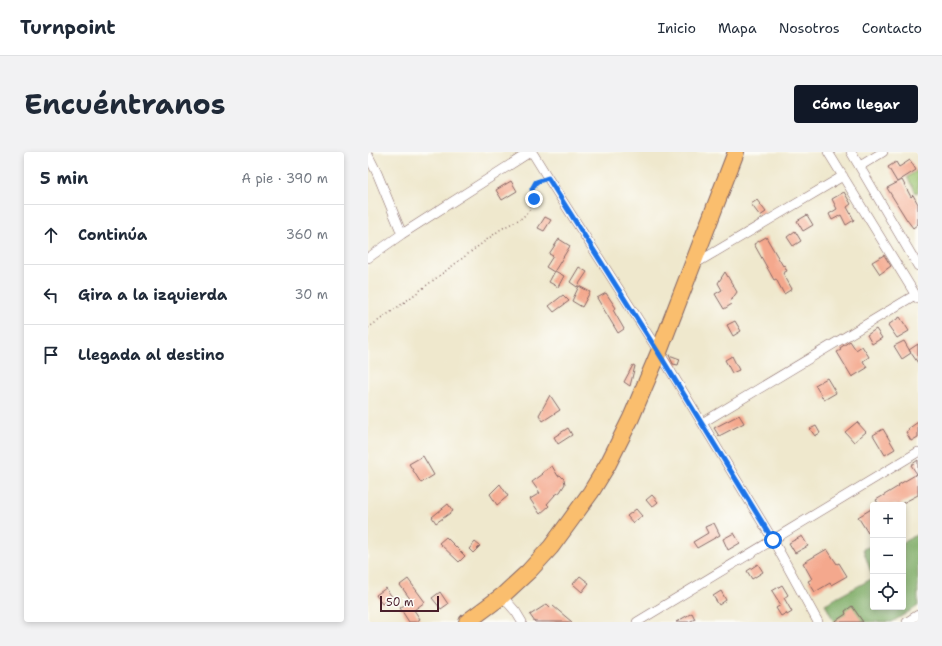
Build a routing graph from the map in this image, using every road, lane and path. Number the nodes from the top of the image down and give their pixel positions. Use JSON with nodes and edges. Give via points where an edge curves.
{"nodes":[{"id":1,"x":531,"y":152,"type":"edge"},
{"id":2,"x":736,"y":152,"type":"edge"},
{"id":3,"x":828,"y":152,"type":"edge"},
{"id":4,"x":851,"y":152,"type":"edge"},
{"id":5,"x":883,"y":152,"type":"edge"},
{"id":6,"x":368,"y":155,"type":"edge"},
{"id":7,"x":860,"y":166,"type":"junction"},
{"id":8,"x":843,"y":176,"type":"junction"},
{"id":9,"x":548,"y":178,"type":"junction"},
{"id":10,"x":402,"y":234,"type":"junction"},
{"id":11,"x":368,"y":258,"type":"edge"},
{"id":12,"x":692,"y":266,"type":"junction"},
{"id":13,"x":918,"y":266,"type":"edge"},
{"id":14,"x":916,"y":298,"type":"edge"},
{"id":15,"x":368,"y":328,"type":"edge"},
{"id":16,"x":658,"y":352,"type":"junction"},
{"id":17,"x":702,"y":423,"type":"junction"},
{"id":18,"x":918,"y":452,"type":"edge"},
{"id":19,"x":773,"y":540,"type":"junction"},
{"id":20,"x":502,"y":596,"type":"junction"},
{"id":21,"x":918,"y":615,"type":"edge"},
{"id":22,"x":467,"y":622,"type":"edge"},
{"id":23,"x":522,"y":622,"type":"edge"},
{"id":24,"x":637,"y":622,"type":"edge"},
{"id":25,"x":818,"y":622,"type":"edge"},
{"id":26,"x":907,"y":622,"type":"edge"}],
"edges":[{"from":1,"to":9,"type":"street"},
{"from":1,"to":10,"type":"street"},
{"from":2,"to":12,"type":"highway"},
{"from":3,"to":8,"type":"street"},
{"from":4,"to":7,"type":"street"},
{"from":5,"to":7,"type":"street"},
{"from":6,"to":10,"type":"street"},
{"from":7,"to":13,"type":"street"},
{"from":8,"to":12,"type":"street"},
{"from":8,"to":14,"type":"street"},
{"from":9,"to":15,"type":"path","via":[[536,182],[532,189],[534,199],[529,211],[522,218],[501,229]]},
{"from":9,"to":16,"type":"street"},
{"from":10,"to":11,"type":"street"},
{"from":12,"to":16,"type":"highway"},
{"from":14,"to":17,"type":"street"},
{"from":16,"to":17,"type":"street"},
{"from":16,"to":20,"type":"highway","via":[[631,418],[592,492],[551,547]]},
{"from":17,"to":19,"type":"street"},
{"from":18,"to":19,"type":"street"},
{"from":19,"to":24,"type":"street"},
{"from":19,"to":25,"type":"street"},
{"from":20,"to":22,"type":"highway"},
{"from":20,"to":23,"type":"street"},
{"from":21,"to":26,"type":"street"}]}
